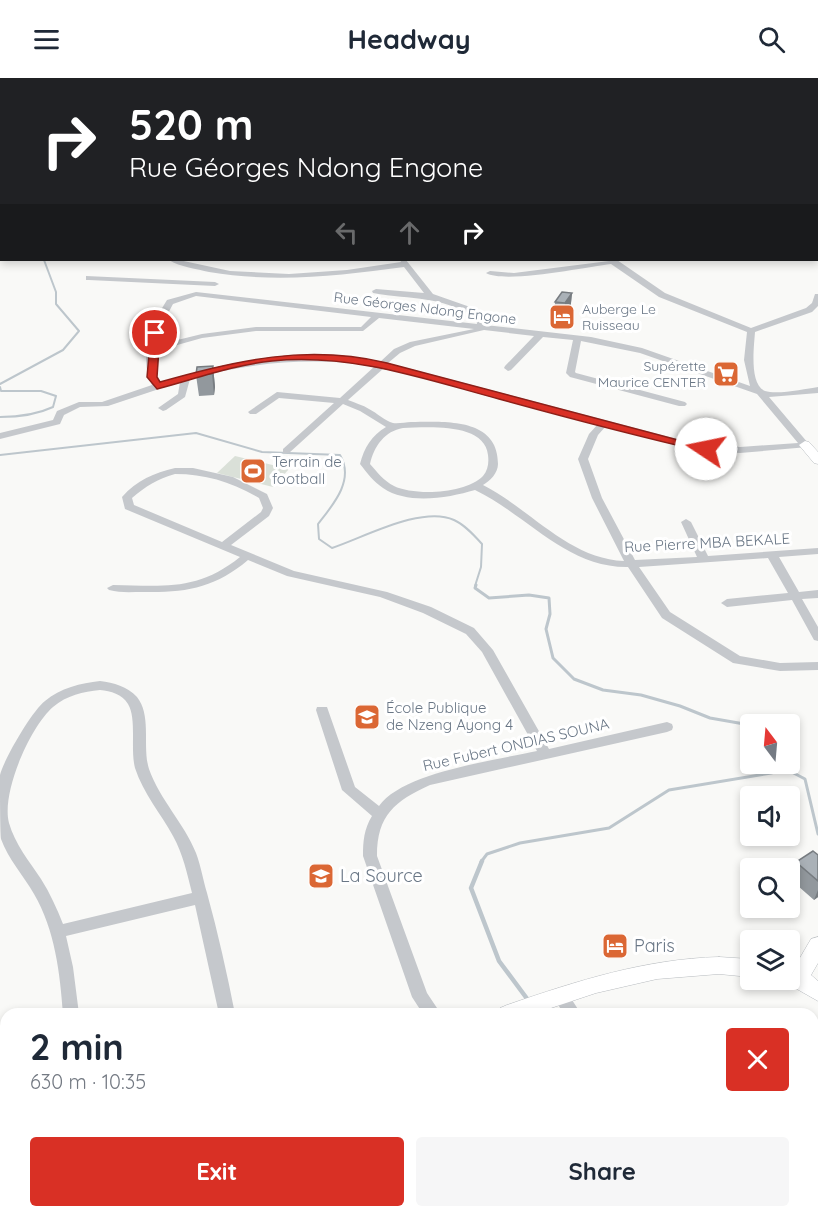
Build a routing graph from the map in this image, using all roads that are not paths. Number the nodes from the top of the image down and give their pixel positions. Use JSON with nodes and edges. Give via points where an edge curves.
{"nodes":[{"id":1,"x":177,"y":261,"type":"edge"},
{"id":2,"x":606,"y":261,"type":"edge"},
{"id":3,"x":614,"y":261,"type":"edge"},
{"id":4,"x":405,"y":262,"type":"edge"},
{"id":5,"x":210,"y":270,"type":"junction"},
{"id":6,"x":490,"y":273,"type":"dead end"},
{"id":7,"x":89,"y":278,"type":"dead end"},
{"id":8,"x":215,"y":284,"type":"junction"},
{"id":9,"x":376,"y":291,"type":"dead end"},
{"id":10,"x":211,"y":295,"type":"junction"},
{"id":11,"x":430,"y":296,"type":"junction"},
{"id":12,"x":818,"y":296,"type":"edge"},
{"id":13,"x":376,"y":316,"type":"junction"},
{"id":14,"x":483,"y":328,"type":"junction"},
{"id":15,"x":751,"y":331,"type":"junction"},
{"id":16,"x":540,"y":335,"type":"junction"},
{"id":17,"x":577,"y":339,"type":"junction"},
{"id":18,"x":153,"y":349,"type":"junction"},
{"id":19,"x":384,"y":365,"type":"junction"},
{"id":20,"x":508,"y":368,"type":"dead end"},
{"id":21,"x":186,"y":377,"type":"junction"},
{"id":22,"x":157,"y":386,"type":"junction"},
{"id":23,"x":818,"y":390,"type":"edge"},
{"id":24,"x":760,"y":392,"type":"junction"},
{"id":25,"x":343,"y":401,"type":"junction"},
{"id":26,"x":682,"y":404,"type":"dead end"},
{"id":27,"x":163,"y":408,"type":"dead end"},
{"id":28,"x":253,"y":412,"type":"dead end"},
{"id":29,"x":603,"y":424,"type":"junction"},
{"id":30,"x":393,"y":427,"type":"junction"},
{"id":31,"x":0,"y":436,"type":"edge"},
{"id":32,"x":818,"y":443,"type":"edge"},
{"id":33,"x":805,"y":445,"type":"junction"},
{"id":34,"x":286,"y":451,"type":"dead end"},
{"id":35,"x":818,"y":460,"type":"edge"},
{"id":36,"x":476,"y":486,"type":"junction"},
{"id":37,"x":686,"y":522,"type":"dead end"},
{"id":38,"x":222,"y":547,"type":"junction"},
{"id":39,"x":818,"y":551,"type":"edge"},
{"id":40,"x":772,"y":555,"type":"junction"},
{"id":41,"x":247,"y":556,"type":"junction"},
{"id":42,"x":704,"y":560,"type":"junction"},
{"id":43,"x":631,"y":563,"type":"junction"},
{"id":44,"x":113,"y":588,"type":"dead end"},
{"id":45,"x":818,"y":594,"type":"edge"},
{"id":46,"x":795,"y":596,"type":"junction"},
{"id":47,"x":727,"y":603,"type":"dead end"},
{"id":48,"x":818,"y":638,"type":"edge"},
{"id":49,"x":818,"y":666,"type":"edge"},
{"id":50,"x":322,"y":710,"type":"dead end"},
{"id":51,"x":667,"y":727,"type":"dead end"},
{"id":52,"x":545,"y":754,"type":"junction"},
{"id":53,"x":380,"y":814,"type":"junction"},
{"id":54,"x":201,"y":897,"type":"junction"},
{"id":55,"x":58,"y":932,"type":"junction"},
{"id":56,"x":818,"y":945,"type":"edge"},
{"id":57,"x":740,"y":967,"type":"edge"},
{"id":58,"x":800,"y":969,"type":"edge"},
{"id":59,"x":800,"y":981,"type":"edge"},
{"id":60,"x":818,"y":992,"type":"edge"},
{"id":61,"x":556,"y":999,"type":"junction"},
{"id":62,"x":70,"y":1008,"type":"edge"},
{"id":63,"x":226,"y":1008,"type":"edge"},
{"id":64,"x":428,"y":1008,"type":"edge"},
{"id":65,"x":526,"y":1008,"type":"edge"},
{"id":66,"x":566,"y":1008,"type":"edge"}],
"edges":[{"from":1,"to":5,"type":"street"},
{"from":2,"to":6,"type":"street","via":[[514,275]]},
{"from":3,"to":15,"type":"street","via":[[662,295]]},
{"from":4,"to":5,"type":"street","via":[[293,277]]},
{"from":4,"to":11,"type":"street"},
{"from":5,"to":8,"type":"street"},
{"from":7,"to":8,"type":"street"},
{"from":8,"to":10,"type":"street"},
{"from":9,"to":11,"type":"street"},
{"from":10,"to":13,"type":"street","name":"Rue Géorges Ndong Engone"},
{"from":10,"to":18,"type":"street","name":"Rue Géorges Ndong Engone","via":[[188,295],[170,302],[158,324]]},
{"from":11,"to":14,"type":"street","via":[[473,312]]},
{"from":12,"to":15,"type":"street","via":[[809,310]]},
{"from":13,"to":14,"type":"street","name":"Rue Géorges Ndong Engone"},
{"from":13,"to":18,"type":"street","via":[[363,329],[256,329],[202,336]]},
{"from":14,"to":16,"type":"street","name":"Rue Géorges Ndong Engone"},
{"from":14,"to":19,"type":"street","via":[[413,344],[397,351]]},
{"from":15,"to":24,"type":"street","via":[[749,370]]},
{"from":16,"to":17,"type":"street","name":"Rue Géorges Ndong Engone"},
{"from":16,"to":20,"type":"street"},
{"from":17,"to":24,"type":"street","name":"Rue Géorges Ndong Engone","via":[[642,351]]},
{"from":17,"to":26,"type":"street","via":[[570,373],[573,375]]},
{"from":18,"to":22,"type":"street","name":"Rue Géorges Ndong Engone","via":[[152,377]]},
{"from":19,"to":21,"type":"street","via":[[345,358],[288,357],[231,365]]},
{"from":19,"to":25,"type":"street"},
{"from":19,"to":29,"type":"street"},
{"from":21,"to":22,"type":"street"},
{"from":21,"to":27,"type":"street","via":[[182,395]]},
{"from":22,"to":31,"type":"street","via":[[99,406],[79,405],[60,413],[57,422]]},
{"from":23,"to":24,"type":"street","via":[[772,395]]},
{"from":24,"to":33,"type":"street"},
{"from":25,"to":28,"type":"street","via":[[277,395]]},
{"from":25,"to":30,"type":"street"},
{"from":25,"to":34,"type":"street"},
{"from":29,"to":33,"type":"street","via":[[706,449]]},
{"from":29,"to":43,"type":"street","via":[[583,459],[597,498]]},
{"from":30,"to":36,"type":"street","via":[[447,425],[473,431],[491,444],[494,459],[491,473]]},
{"from":30,"to":36,"type":"street","via":[[372,446],[365,464],[391,489],[425,496],[461,492]]},
{"from":32,"to":33,"type":"main road"},
{"from":33,"to":35,"type":"main road"},
{"from":36,"to":43,"type":"street","name":"Rue Pierre MBA BEKALE","via":[[589,558]]},
{"from":37,"to":42,"type":"street"},
{"from":38,"to":38,"type":"street","via":[[129,507],[128,497],[146,481],[185,469],[243,485],[263,496],[268,508],[265,514]]},
{"from":38,"to":41,"type":"street"},
{"from":39,"to":40,"type":"street","name":"Rue Pierre MBA BEKALE"},
{"from":40,"to":42,"type":"street","name":"Rue Pierre MBA BEKALE"},
{"from":40,"to":46,"type":"street"},
{"from":41,"to":44,"type":"street","via":[[228,574],[208,584]]},
{"from":41,"to":52,"type":"street","via":[[313,580],[383,594],[470,631],[487,650]]},
{"from":42,"to":43,"type":"street","name":"Rue Pierre MBA BEKALE"},
{"from":43,"to":49,"type":"street","via":[[666,615],[737,660],[780,667]]},
{"from":45,"to":46,"type":"street"},
{"from":46,"to":47,"type":"street"},
{"from":46,"to":48,"type":"street"},
{"from":50,"to":53,"type":"street","via":[[349,790]]},
{"from":51,"to":52,"type":"street","name":"Rue Fubert ONDIAS SOUNA"},
{"from":52,"to":53,"type":"street","name":"Rue Fubert ONDIAS SOUNA","via":[[413,786]]},
{"from":53,"to":64,"type":"street","via":[[372,833],[370,856],[420,997]]},
{"from":54,"to":55,"type":"street"},
{"from":54,"to":55,"type":"street","via":[[186,847],[146,777],[139,756],[134,702],[120,690],[82,689],[54,699],[45,707],[13,762],[0,812],[11,845],[41,892]]},
{"from":54,"to":63,"type":"street"},
{"from":55,"to":62,"type":"street"},
{"from":56,"to":58,"type":"main road"},
{"from":57,"to":61,"type":"main road","via":[[711,964],[655,970]]},
{"from":59,"to":60,"type":"main road"},
{"from":61,"to":65,"type":"main road"},
{"from":61,"to":66,"type":"street"}]}
